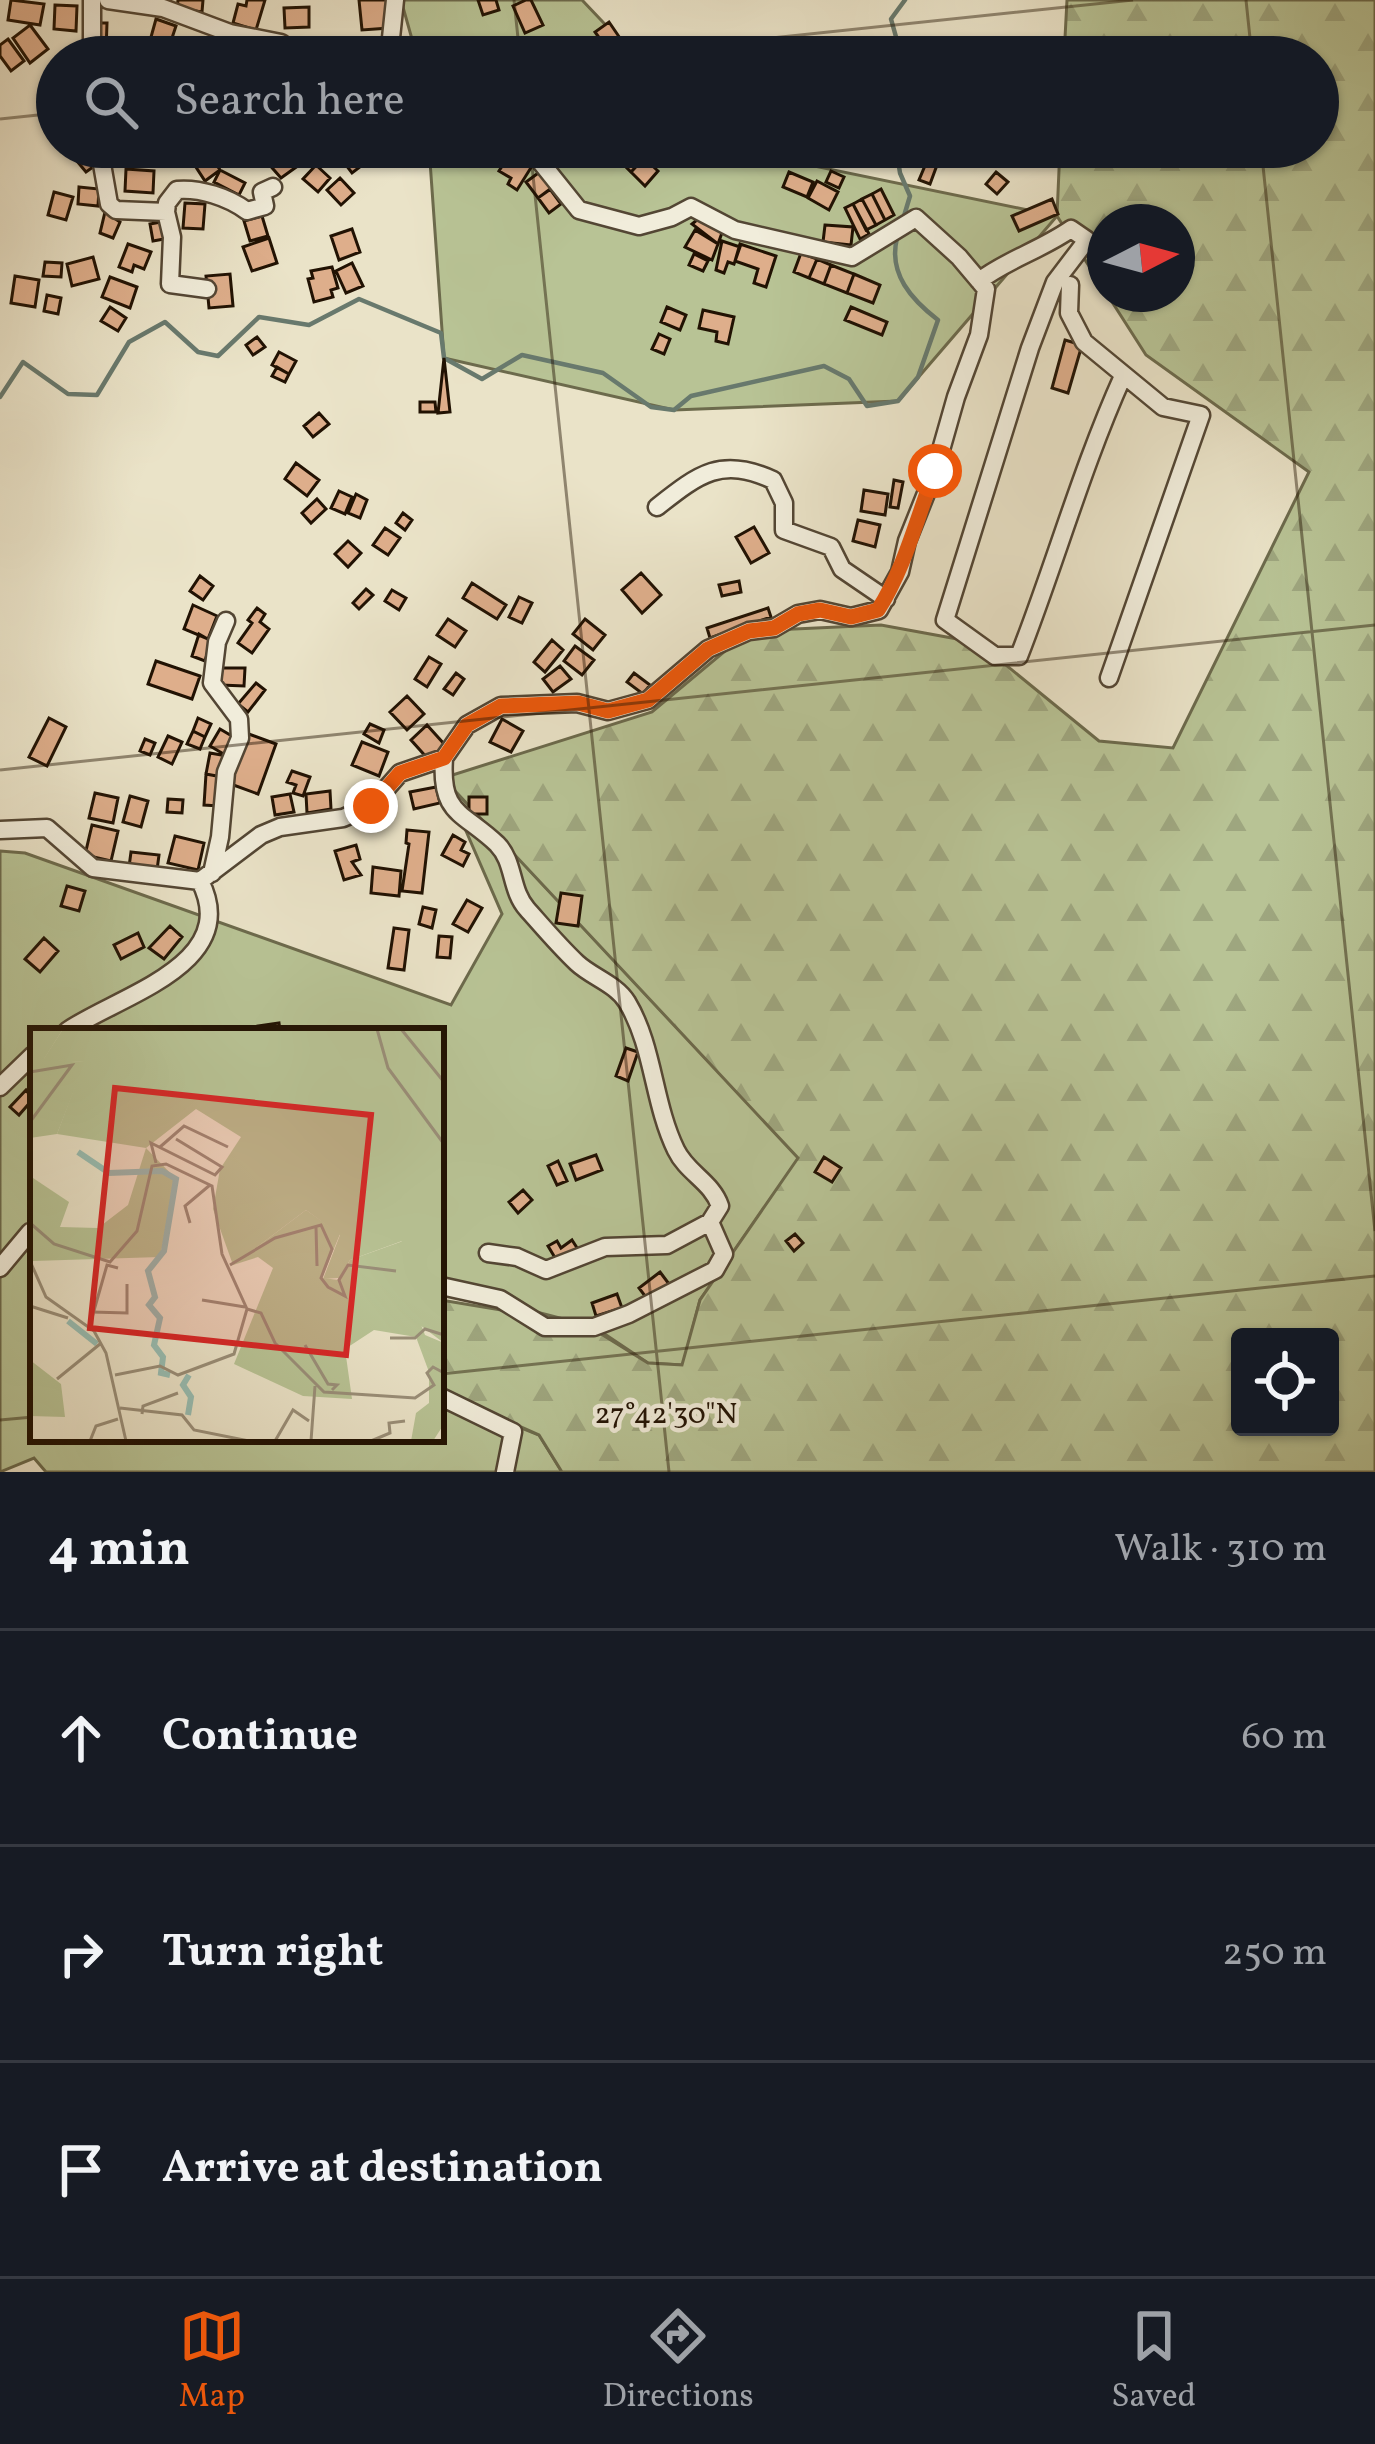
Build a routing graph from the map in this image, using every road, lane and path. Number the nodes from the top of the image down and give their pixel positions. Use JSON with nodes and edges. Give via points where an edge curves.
{"nodes":[{"id":1,"x":92,"y":0,"type":"edge"},
{"id":2,"x":108,"y":0,"type":"edge"},
{"id":3,"x":395,"y":0,"type":"edge"},
{"id":4,"x":92,"y":36,"type":"edge"},
{"id":5,"x":245,"y":36,"type":"edge"},
{"id":6,"x":391,"y":36,"type":"edge"},
{"id":7,"x":103,"y":168,"type":"edge"},
{"id":8,"x":545,"y":168,"type":"edge"},
{"id":9,"x":273,"y":187,"type":"dead end"},
{"id":10,"x":166,"y":212,"type":"junction"},
{"id":11,"x":979,"y":281,"type":"junction"},
{"id":12,"x":1070,"y":285,"type":"dead end"},
{"id":13,"x":206,"y":289,"type":"dead end"},
{"id":14,"x":1123,"y":376,"type":"junction"},
{"id":15,"x":657,"y":507,"type":"dead end"},
{"id":16,"x":886,"y":598,"type":"junction"},
{"id":17,"x":226,"y":621,"type":"dead end"},
{"id":18,"x":1109,"y":678,"type":"dead end"},
{"id":19,"x":444,"y":758,"type":"junction"},
{"id":20,"x":0,"y":830,"type":"edge"},
{"id":21,"x":206,"y":877,"type":"junction"},
{"id":22,"x":72,"y":1028,"type":"edge"},
{"id":23,"x":30,"y":1058,"type":"edge"},
{"id":24,"x":0,"y":1088,"type":"edge"},
{"id":25,"x":710,"y":1222,"type":"junction"},
{"id":26,"x":30,"y":1232,"type":"dead end"},
{"id":27,"x":488,"y":1253,"type":"dead end"},
{"id":28,"x":0,"y":1268,"type":"edge"},
{"id":29,"x":444,"y":1287,"type":"edge"},
{"id":30,"x":444,"y":1398,"type":"edge"},
{"id":31,"x":505,"y":1472,"type":"edge"}],
"edges":[{"from":1,"to":4,"type":"street"},
{"from":2,"to":5,"type":"street","via":[[163,8]]},
{"from":3,"to":6,"type":"street"},
{"from":7,"to":10,"type":"street","via":[[116,211]]},
{"from":8,"to":11,"type":"street","via":[[579,210],[639,226],[691,207],[735,230],[852,257],[916,218]]},
{"from":9,"to":10,"type":"street","via":[[262,192],[265,206],[247,211],[177,190]]},
{"from":10,"to":13,"type":"street","via":[[170,284]]},
{"from":11,"to":14,"type":"street","via":[[1071,229],[1087,240],[1055,282],[1030,348],[945,620],[995,656],[1019,656]]},
{"from":11,"to":16,"type":"street","via":[[986,290],[980,335]]},
{"from":12,"to":14,"type":"street","via":[[1069,313],[1084,342]]},
{"from":14,"to":18,"type":"street","via":[[1163,407],[1201,415]]},
{"from":15,"to":16,"type":"street","via":[[710,469],[748,468],[773,480],[784,530],[831,547],[842,569]]},
{"from":16,"to":19,"type":"street","via":[[867,616],[820,610],[723,641],[663,690],[608,711],[578,703],[501,706],[467,725]]},
{"from":17,"to":21,"type":"street","via":[[212,683],[239,719],[240,738]]},
{"from":19,"to":21,"type":"street","via":[[400,773],[371,806],[344,818],[261,835]]},
{"from":19,"to":25,"type":"street","via":[[453,812],[498,845],[523,904],[579,965],[625,998],[676,1153],[716,1194],[720,1206]]},
{"from":20,"to":21,"type":"street","via":[[47,828],[94,868]]},
{"from":21,"to":22,"type":"street","via":[[209,916],[186,962]]},
{"from":23,"to":24,"type":"street"},
{"from":25,"to":27,"type":"street","via":[[667,1245],[605,1247],[546,1270]]},
{"from":25,"to":29,"type":"street","via":[[723,1263],[594,1327],[545,1327],[500,1299]]},
{"from":26,"to":28,"type":"street"},
{"from":30,"to":31,"type":"street","via":[[513,1432]]}]}
